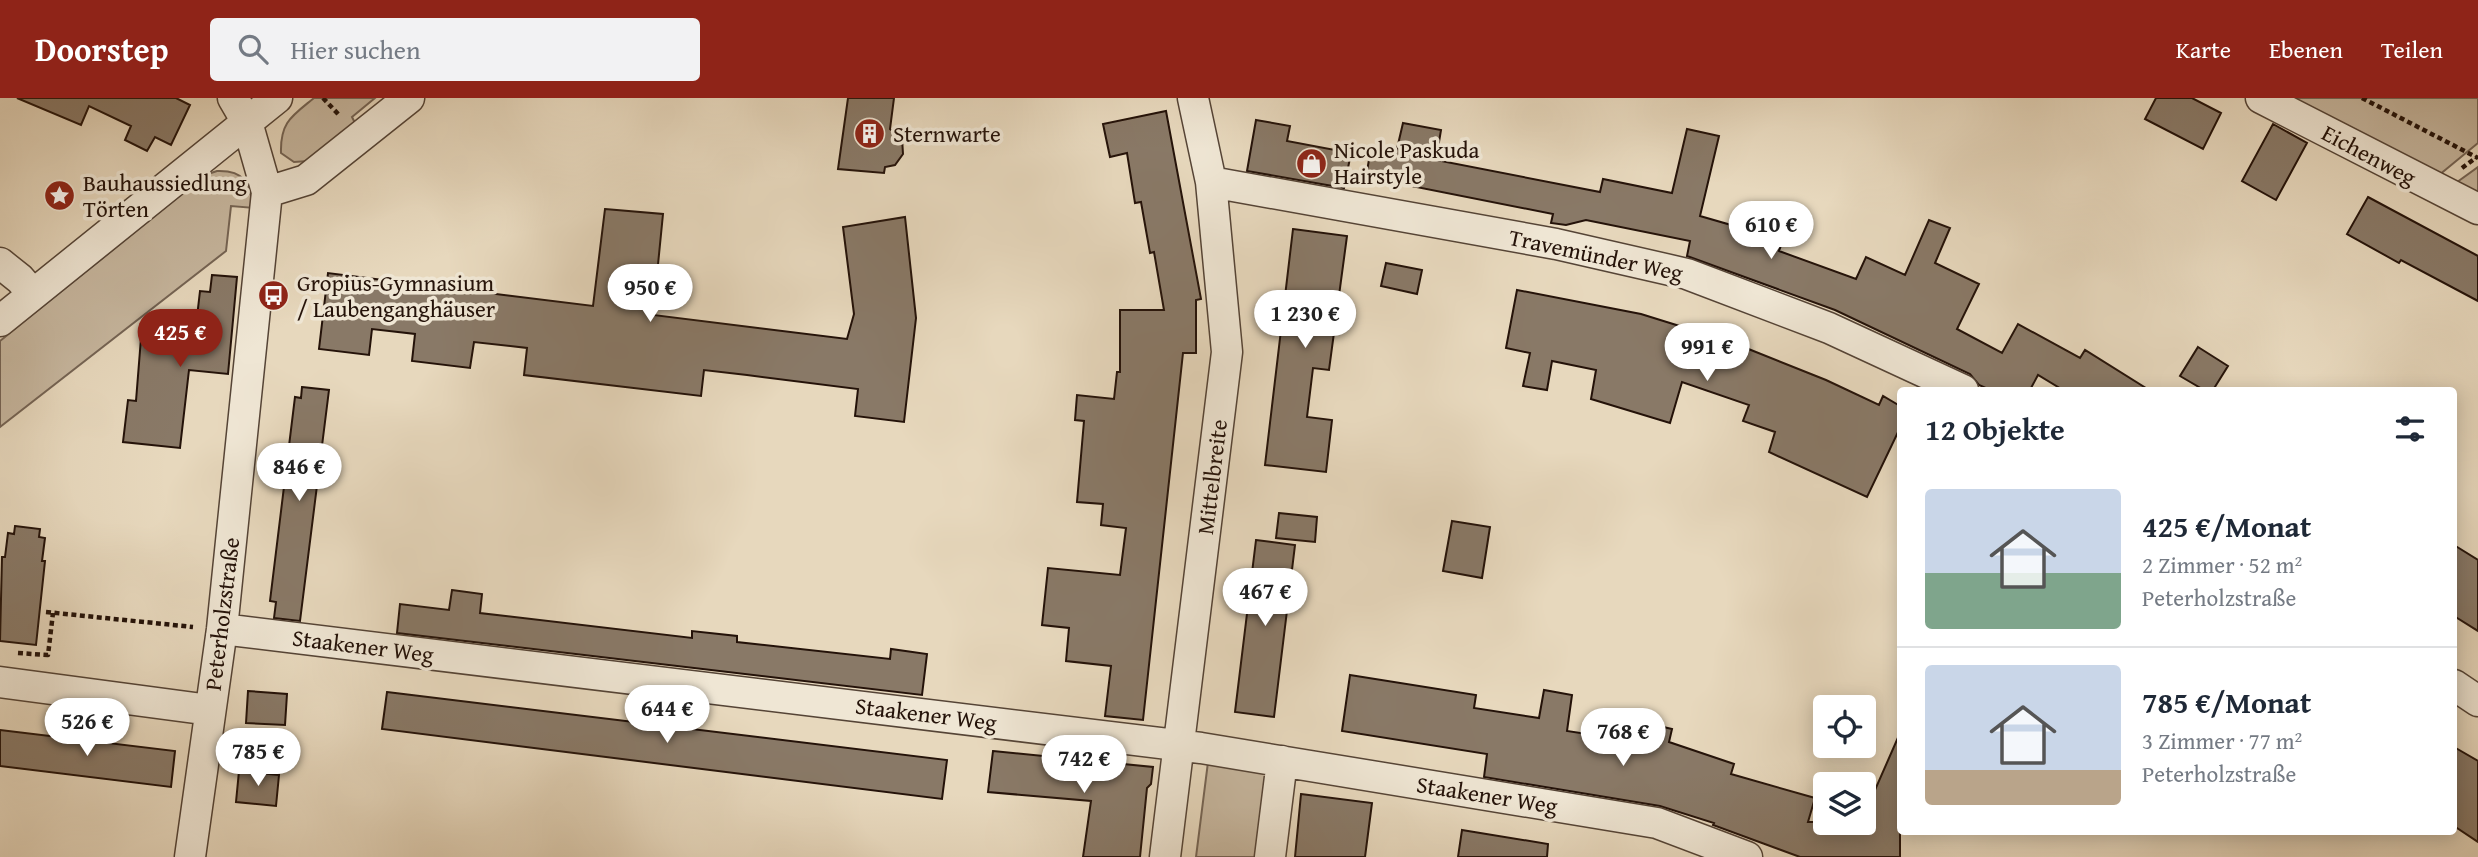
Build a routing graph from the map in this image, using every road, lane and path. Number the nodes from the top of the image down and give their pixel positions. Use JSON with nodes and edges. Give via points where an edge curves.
{"nodes":[{"id":1,"x":277,"y":98,"type":"edge"},
{"id":2,"x":409,"y":98,"type":"edge"},
{"id":3,"x":1193,"y":98,"type":"edge"},
{"id":4,"x":2261,"y":98,"type":"edge"},
{"id":5,"x":2362,"y":98,"type":"edge"},
{"id":6,"x":240,"y":110,"type":"edge"},
{"id":7,"x":2478,"y":158,"type":"edge"},
{"id":8,"x":1210,"y":182,"type":"junction"},
{"id":9,"x":267,"y":192,"type":"junction"},
{"id":10,"x":2478,"y":209,"type":"edge"},
{"id":11,"x":0,"y":263,"type":"edge"},
{"id":12,"x":33,"y":295,"type":"junction"},
{"id":13,"x":0,"y":321,"type":"edge"},
{"id":14,"x":1957,"y":387,"type":"edge"},
{"id":15,"x":46,"y":612,"type":"dead end"},
{"id":16,"x":53,"y":613,"type":"junction"},
{"id":17,"x":222,"y":629,"type":"junction"},
{"id":18,"x":2,"y":682,"type":"edge"},
{"id":19,"x":2457,"y":687,"type":"edge"},
{"id":20,"x":2478,"y":701,"type":"edge"},
{"id":21,"x":210,"y":710,"type":"junction"},
{"id":22,"x":1180,"y":746,"type":"junction"},
{"id":23,"x":1282,"y":761,"type":"junction"},
{"id":24,"x":190,"y":857,"type":"edge"},
{"id":25,"x":1166,"y":857,"type":"edge"},
{"id":26,"x":1270,"y":857,"type":"edge"},
{"id":27,"x":1747,"y":857,"type":"edge"}],
"edges":[{"from":1,"to":6,"type":"street"},
{"from":2,"to":9,"type":"street","via":[[306,180]]},
{"from":3,"to":8,"type":"street","name":"Mittelbreite"},
{"from":4,"to":10,"type":"street","name":"Eichenweg"},
{"from":5,"to":7,"type":"path"},
{"from":6,"to":9,"type":"street","name":"Peterholzstraße"},
{"from":6,"to":12,"type":"street"},
{"from":8,"to":14,"type":"street","name":"Travemünder Weg","via":[[1556,244],[1688,274],[1829,328]]},
{"from":8,"to":22,"type":"street","name":"Mittelbreite","via":[[1227,352]]},
{"from":9,"to":17,"type":"street","name":"Peterholzstraße"},
{"from":11,"to":12,"type":"street"},
{"from":12,"to":13,"type":"street"},
{"from":15,"to":16,"type":"path"},
{"from":16,"to":17,"type":"path"},
{"from":16,"to":18,"type":"path","via":[[48,655],[7,654]]},
{"from":17,"to":21,"type":"street","name":"Peterholzstraße"},
{"from":17,"to":22,"type":"street","name":"Staakener Weg"},
{"from":18,"to":21,"type":"street"},
{"from":19,"to":20,"type":"street"},
{"from":21,"to":24,"type":"street","name":"Peterholzstraße"},
{"from":22,"to":23,"type":"street","name":"Staakener Weg"},
{"from":22,"to":25,"type":"street","name":"Mittelbreite"},
{"from":23,"to":26,"type":"street"},
{"from":23,"to":27,"type":"street","name":"Staakener Weg","via":[[1657,823]]}]}
